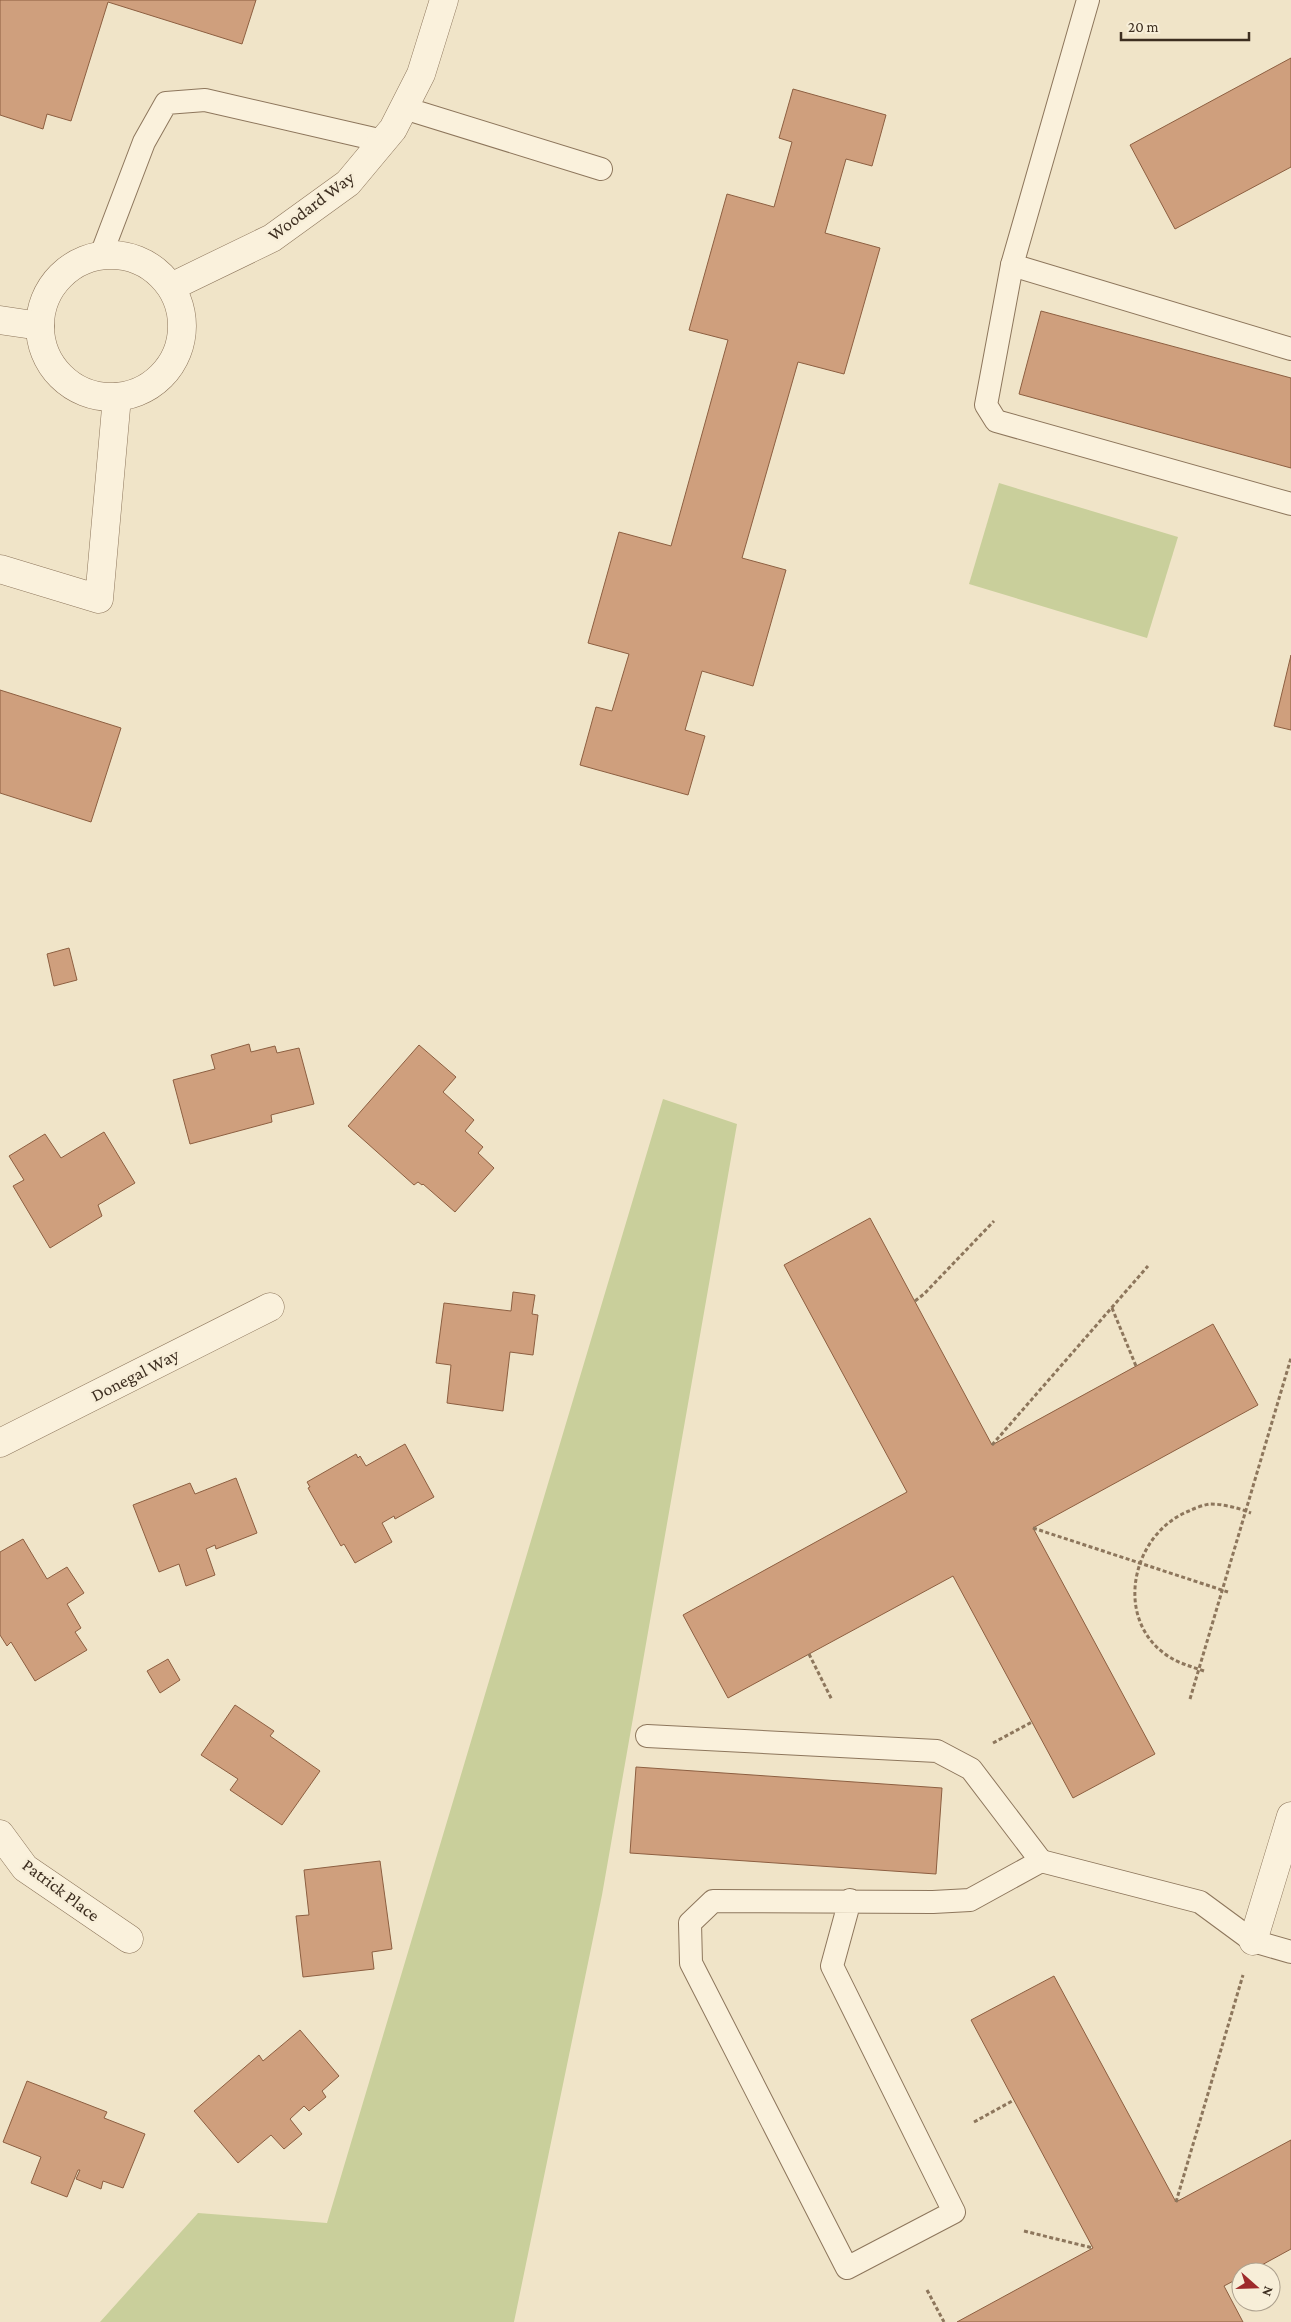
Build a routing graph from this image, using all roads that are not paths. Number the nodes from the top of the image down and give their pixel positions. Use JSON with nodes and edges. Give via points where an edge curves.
{"nodes":[{"id":1,"x":444,"y":0,"type":"edge"},
{"id":2,"x":1088,"y":0,"type":"edge"},
{"id":3,"x":404,"y":108,"type":"junction"},
{"id":4,"x":383,"y":141,"type":"junction"},
{"id":5,"x":601,"y":170,"type":"dead end"},
{"id":6,"x":101,"y":255,"type":"junction"},
{"id":7,"x":1012,"y":265,"type":"junction"},
{"id":8,"x":171,"y":287,"type":"junction"},
{"id":9,"x":0,"y":320,"type":"edge"},
{"id":10,"x":40,"y":326,"type":"junction"},
{"id":11,"x":1291,"y":349,"type":"edge"},
{"id":12,"x":117,"y":398,"type":"junction"},
{"id":13,"x":1291,"y":504,"type":"edge"},
{"id":14,"x":0,"y":569,"type":"edge"},
{"id":15,"x":270,"y":1307,"type":"dead end"},
{"id":16,"x":0,"y":1443,"type":"edge"},
{"id":17,"x":647,"y":1736,"type":"dead end"},
{"id":18,"x":1291,"y":1816,"type":"edge"},
{"id":19,"x":0,"y":1834,"type":"edge"},
{"id":20,"x":1041,"y":1861,"type":"junction"},
{"id":21,"x":850,"y":1900,"type":"junction"},
{"id":22,"x":129,"y":1939,"type":"dead end"},
{"id":23,"x":1253,"y":1940,"type":"junction"},
{"id":24,"x":1291,"y":1952,"type":"edge"}],
"edges":[{"from":1,"to":3,"type":"street","name":"Woodard Way","via":[[420,74]]},
{"from":2,"to":7,"type":"lane"},
{"from":3,"to":4,"type":"street","name":"Woodard Way"},
{"from":3,"to":5,"type":"lane"},
{"from":4,"to":6,"type":"lane","via":[[205,100],[166,103],[144,142]]},
{"from":4,"to":8,"type":"street","name":"Woodard Way","via":[[348,183],[272,238]]},
{"from":6,"to":8,"type":"street","via":[[141,261],[158,272]]},
{"from":6,"to":10,"type":"street","via":[[65,272],[52,288]]},
{"from":7,"to":11,"type":"lane"},
{"from":7,"to":13,"type":"lane","via":[[986,405],[996,421]]},
{"from":8,"to":12,"type":"street","via":[[180,310],[182,334],[176,358],[161,377],[141,391]]},
{"from":9,"to":10,"type":"street"},
{"from":10,"to":12,"type":"street","via":[[44,349],[55,370],[72,386],[93,396]]},
{"from":12,"to":14,"type":"street","via":[[99,599]]},
{"from":15,"to":16,"type":"street","name":"Donegal Way"},
{"from":17,"to":20,"type":"lane","via":[[937,1751],[971,1769]]},
{"from":18,"to":23,"type":"street"},
{"from":19,"to":22,"type":"street","name":"Patrick Place","via":[[25,1868]]},
{"from":20,"to":21,"type":"lane","via":[[970,1900]]},
{"from":20,"to":23,"type":"lane","via":[[1200,1902]]},
{"from":21,"to":21,"type":"lane","via":[[713,1901],[690,1923],[691,1963],[847,2268],[954,2212],[832,1966]]},
{"from":23,"to":24,"type":"lane"}]}
